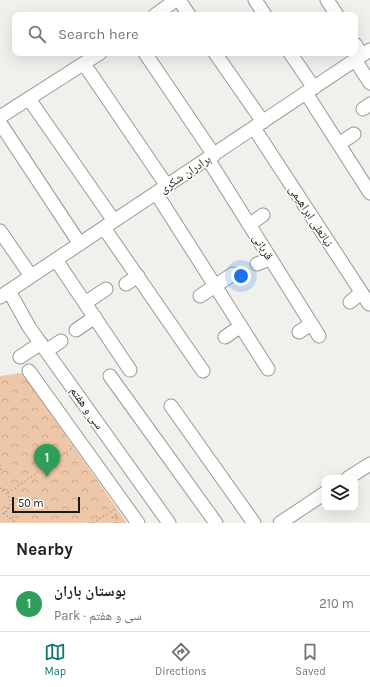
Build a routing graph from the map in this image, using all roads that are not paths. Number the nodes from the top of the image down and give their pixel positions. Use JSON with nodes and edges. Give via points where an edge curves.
{"nodes":[{"id":1,"x":177,"y":0,"type":"edge"},
{"id":2,"x":255,"y":0,"type":"edge"},
{"id":3,"x":327,"y":0,"type":"edge"},
{"id":4,"x":159,"y":12,"type":"edge"},
{"id":5,"x":187,"y":12,"type":"edge"},
{"id":6,"x":263,"y":12,"type":"edge"},
{"id":7,"x":334,"y":12,"type":"edge"},
{"id":8,"x":363,"y":55,"type":"edge"},
{"id":9,"x":96,"y":56,"type":"edge"},
{"id":10,"x":147,"y":56,"type":"edge"},
{"id":11,"x":217,"y":56,"type":"edge"},
{"id":12,"x":292,"y":56,"type":"edge"},
{"id":13,"x":84,"y":64,"type":"junction"},
{"id":14,"x":370,"y":83,"type":"edge"},
{"id":15,"x":310,"y":91,"type":"junction"},
{"id":16,"x":29,"y":99,"type":"junction"},
{"id":17,"x":0,"y":117,"type":"edge"},
{"id":18,"x":0,"y":123,"type":"edge"},
{"id":19,"x":259,"y":125,"type":"junction"},
{"id":20,"x":354,"y":134,"type":"dead end"},
{"id":21,"x":339,"y":144,"type":"junction"},
{"id":22,"x":211,"y":157,"type":"junction"},
{"id":23,"x":161,"y":189,"type":"junction"},
{"id":24,"x":370,"y":193,"type":"edge"},
{"id":25,"x":262,"y":214,"type":"dead end"},
{"id":26,"x":109,"y":224,"type":"junction"},
{"id":27,"x":249,"y":225,"type":"junction"},
{"id":28,"x":0,"y":231,"type":"edge"},
{"id":29,"x":80,"y":244,"type":"junction"},
{"id":30,"x":270,"y":259,"type":"junction"},
{"id":31,"x":56,"y":260,"type":"junction"},
{"id":32,"x":257,"y":264,"type":"dead end"},
{"id":33,"x":233,"y":274,"type":"dead end"},
{"id":34,"x":31,"y":276,"type":"junction"},
{"id":35,"x":138,"y":276,"type":"junction"},
{"id":36,"x":126,"y":284,"type":"dead end"},
{"id":37,"x":216,"y":286,"type":"junction"},
{"id":38,"x":106,"y":289,"type":"dead end"},
{"id":39,"x":5,"y":294,"type":"edge"},
{"id":40,"x":200,"y":296,"type":"dead end"},
{"id":41,"x":350,"y":302,"type":"dead end"},
{"id":42,"x":85,"y":303,"type":"junction"},
{"id":43,"x":94,"y":317,"type":"junction"},
{"id":44,"x":311,"y":324,"type":"junction"},
{"id":45,"x":241,"y":326,"type":"junction"},
{"id":46,"x":76,"y":330,"type":"dead end"},
{"id":47,"x":299,"y":332,"type":"dead end"},
{"id":48,"x":319,"y":336,"type":"dead end"},
{"id":49,"x":224,"y":337,"type":"dead end"},
{"id":50,"x":61,"y":341,"type":"dead end"},
{"id":51,"x":43,"y":347,"type":"junction"},
{"id":52,"x":20,"y":357,"type":"dead end"},
{"id":53,"x":268,"y":369,"type":"dead end"},
{"id":54,"x":29,"y":370,"type":"dead end"},
{"id":55,"x":130,"y":370,"type":"dead end"},
{"id":56,"x":202,"y":371,"type":"dead end"},
{"id":57,"x":110,"y":376,"type":"dead end"},
{"id":58,"x":171,"y":406,"type":"dead end"},
{"id":59,"x":370,"y":464,"type":"edge"},
{"id":60,"x":353,"y":475,"type":"edge"},
{"id":61,"x":322,"y":495,"type":"edge"},
{"id":62,"x":138,"y":523,"type":"edge"},
{"id":63,"x":168,"y":523,"type":"edge"},
{"id":64,"x":216,"y":523,"type":"edge"},
{"id":65,"x":254,"y":523,"type":"edge"},
{"id":66,"x":280,"y":523,"type":"edge"}],
"edges":[{"from":1,"to":4,"type":"street"},
{"from":1,"to":5,"type":"street"},
{"from":2,"to":6,"type":"street"},
{"from":3,"to":7,"type":"street"},
{"from":8,"to":14,"type":"street"},
{"from":8,"to":15,"type":"street","name":"برادران شکری"},
{"from":9,"to":13,"type":"street"},
{"from":10,"to":22,"type":"street","name":"قربانی"},
{"from":11,"to":19,"type":"street","name":"نباتعلی ابراهیمی"},
{"from":12,"to":15,"type":"street"},
{"from":13,"to":16,"type":"street"},
{"from":13,"to":23,"type":"street"},
{"from":15,"to":19,"type":"street","name":"برادران شکری"},
{"from":15,"to":21,"type":"street"},
{"from":16,"to":17,"type":"street"},
{"from":16,"to":26,"type":"street"},
{"from":18,"to":29,"type":"street"},
{"from":19,"to":22,"type":"street","name":"برادران شکری"},
{"from":19,"to":41,"type":"street","name":"نباتعلی ابراهیمی","via":[[365,298]]},
{"from":20,"to":21,"type":"street"},
{"from":21,"to":24,"type":"street"},
{"from":22,"to":23,"type":"street","name":"برادران شکری"},
{"from":22,"to":27,"type":"street","name":"قربانی"},
{"from":23,"to":26,"type":"street","name":"برادران شکری"},
{"from":23,"to":37,"type":"street"},
{"from":25,"to":27,"type":"street"},
{"from":26,"to":29,"type":"street","name":"برادران شکری"},
{"from":26,"to":35,"type":"street"},
{"from":27,"to":30,"type":"street","name":"قربانی"},
{"from":28,"to":34,"type":"street"},
{"from":29,"to":31,"type":"street","name":"برادران شکری"},
{"from":30,"to":32,"type":"street"},
{"from":30,"to":44,"type":"street","name":"قربانی"},
{"from":31,"to":34,"type":"street","name":"برادران شکری"},
{"from":31,"to":42,"type":"street"},
{"from":33,"to":37,"type":"street"},
{"from":34,"to":39,"type":"street","name":"برادران شکری"},
{"from":35,"to":36,"type":"street"},
{"from":35,"to":56,"type":"street"},
{"from":37,"to":40,"type":"street"},
{"from":37,"to":45,"type":"street"},
{"from":38,"to":42,"type":"street"},
{"from":39,"to":51,"type":"street","name":"سی و هفتم"},
{"from":42,"to":43,"type":"street"},
{"from":43,"to":46,"type":"street"},
{"from":43,"to":55,"type":"street"},
{"from":44,"to":47,"type":"street"},
{"from":44,"to":48,"type":"street","name":"قربانی"},
{"from":45,"to":49,"type":"street"},
{"from":45,"to":53,"type":"street"},
{"from":50,"to":51,"type":"street"},
{"from":51,"to":52,"type":"street"},
{"from":51,"to":63,"type":"street","name":"سی و هفتم"},
{"from":54,"to":62,"type":"street"},
{"from":57,"to":64,"type":"street"},
{"from":58,"to":65,"type":"street"},
{"from":59,"to":60,"type":"street"},
{"from":61,"to":66,"type":"street"}]}
